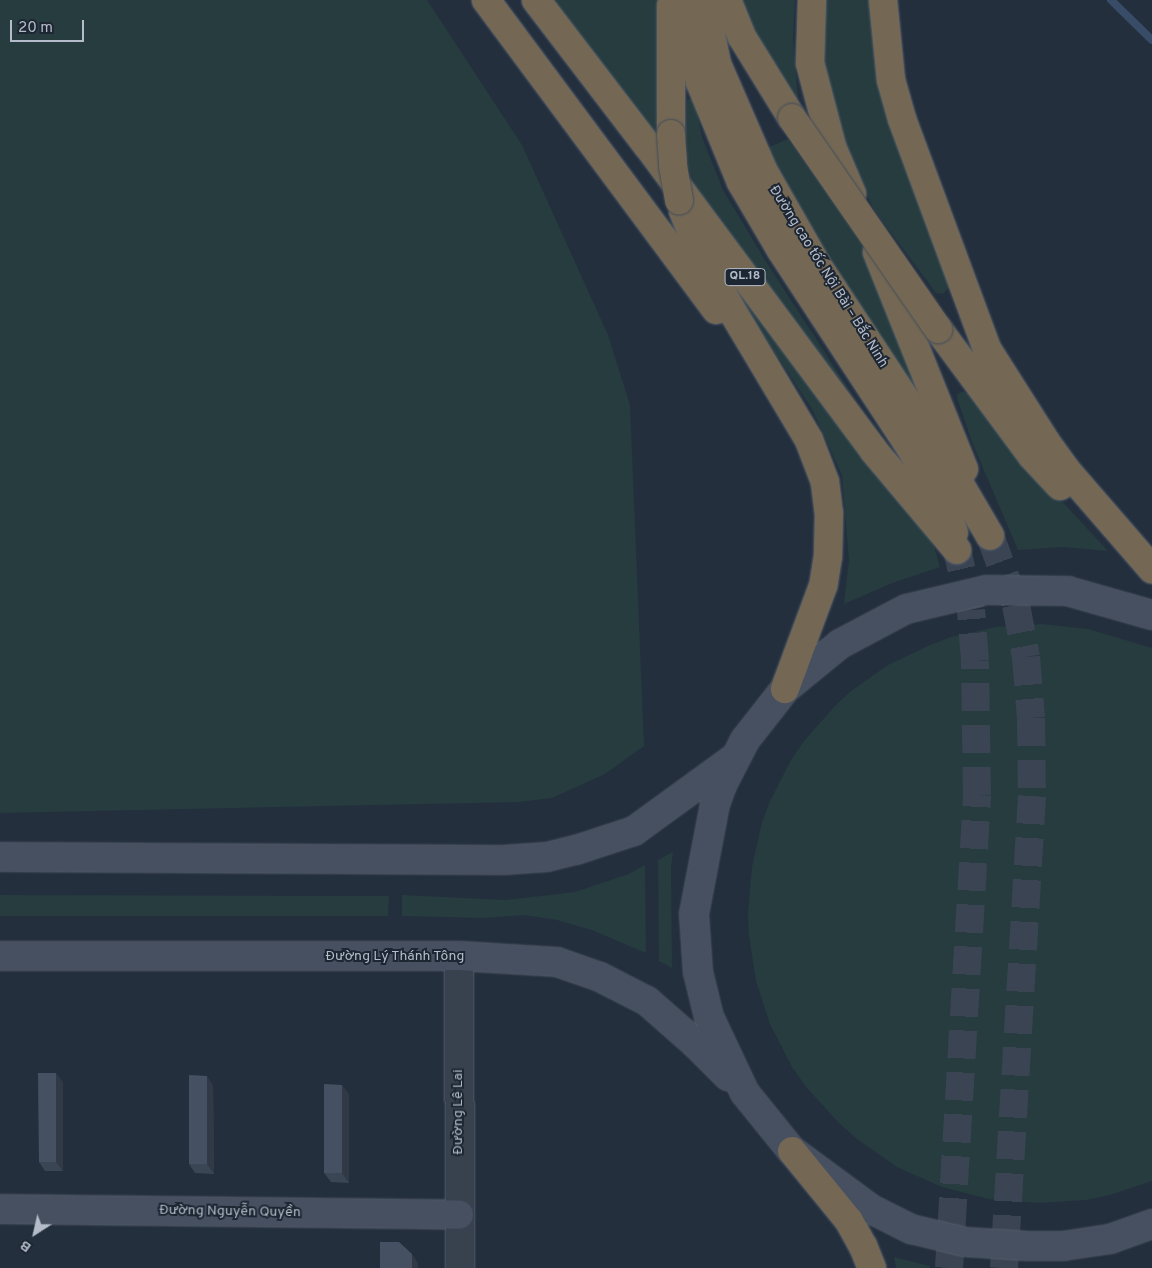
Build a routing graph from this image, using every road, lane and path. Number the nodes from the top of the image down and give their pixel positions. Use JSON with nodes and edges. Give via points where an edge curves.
{"nodes":[{"id":1,"x":486,"y":0,"type":"edge"},
{"id":2,"x":536,"y":0,"type":"edge"},
{"id":3,"x":671,"y":0,"type":"edge"},
{"id":4,"x":682,"y":0,"type":"edge"},
{"id":5,"x":708,"y":0,"type":"edge"},
{"id":6,"x":727,"y":0,"type":"edge"},
{"id":7,"x":812,"y":0,"type":"edge"},
{"id":8,"x":883,"y":0,"type":"edge"},
{"id":9,"x":793,"y":414,"type":"junction"},
{"id":10,"x":1148,"y":564,"type":"edge"},
{"id":11,"x":1152,"y":615,"type":"edge"},
{"id":12,"x":784,"y":689,"type":"junction"},
{"id":13,"x":736,"y":756,"type":"junction"},
{"id":14,"x":0,"y":857,"type":"edge"},
{"id":15,"x":0,"y":956,"type":"edge"},
{"id":16,"x":459,"y":956,"type":"junction"},
{"id":17,"x":745,"y":1093,"type":"junction"},
{"id":18,"x":792,"y":1151,"type":"junction"},
{"id":19,"x":0,"y":1209,"type":"edge"},
{"id":20,"x":459,"y":1215,"type":"junction"},
{"id":21,"x":1152,"y":1224,"type":"edge"},
{"id":22,"x":460,"y":1268,"type":"edge"},
{"id":23,"x":872,"y":1268,"type":"edge"}],
"edges":[{"from":1,"to":9,"type":"highway"},
{"from":2,"to":4,"type":"highway","number":"QL.18","via":[[874,452],[957,550],[947,512],[913,452],[797,275],[741,182],[700,82]]},
{"from":3,"to":9,"type":"highway","bridge":true,"via":[[671,134],[679,200],[700,252]]},
{"from":5,"to":7,"type":"highway","name":"Đường cao tốc Nội Bài – Bắc Ninh","via":[[708,20],[717,64],[764,172],[818,265],[948,464],[990,536],[899,304],[832,147],[810,63]]},
{"from":6,"to":10,"type":"highway","bridge":true,"via":[[742,38],[792,118],[938,329],[1032,456],[1058,484]]},
{"from":8,"to":10,"type":"highway","via":[[891,80],[902,119],[987,349],[1067,471]]},
{"from":9,"to":12,"type":"highway","via":[[810,440],[825,482],[828,556],[823,586]]},
{"from":11,"to":12,"type":"main road","via":[[1068,591],[986,590],[906,609],[840,644]]},
{"from":12,"to":13,"type":"main road"},
{"from":13,"to":14,"type":"main road","via":[[634,831],[547,857],[503,860]]},
{"from":13,"to":17,"type":"main road","via":[[715,804],[694,914],[698,972],[709,1017]]},
{"from":15,"to":16,"type":"main road","name":"Đường Lý Thánh Tông"},
{"from":16,"to":17,"type":"main road","name":"Đường Lý Thánh Tông","via":[[557,962],[600,976],[633,992],[664,1014]]},
{"from":16,"to":20,"type":"street","name":"Đường Lê Lai"},
{"from":17,"to":18,"type":"main road"},
{"from":18,"to":21,"type":"main road","via":[[871,1209],[911,1229],[964,1242],[1063,1246],[1110,1238]]},
{"from":18,"to":23,"type":"highway","via":[[849,1222]]},
{"from":19,"to":20,"type":"main road","name":"Đường Nguyễn Quyền"},
{"from":20,"to":22,"type":"street","name":"Đường Lê Lai"}]}
